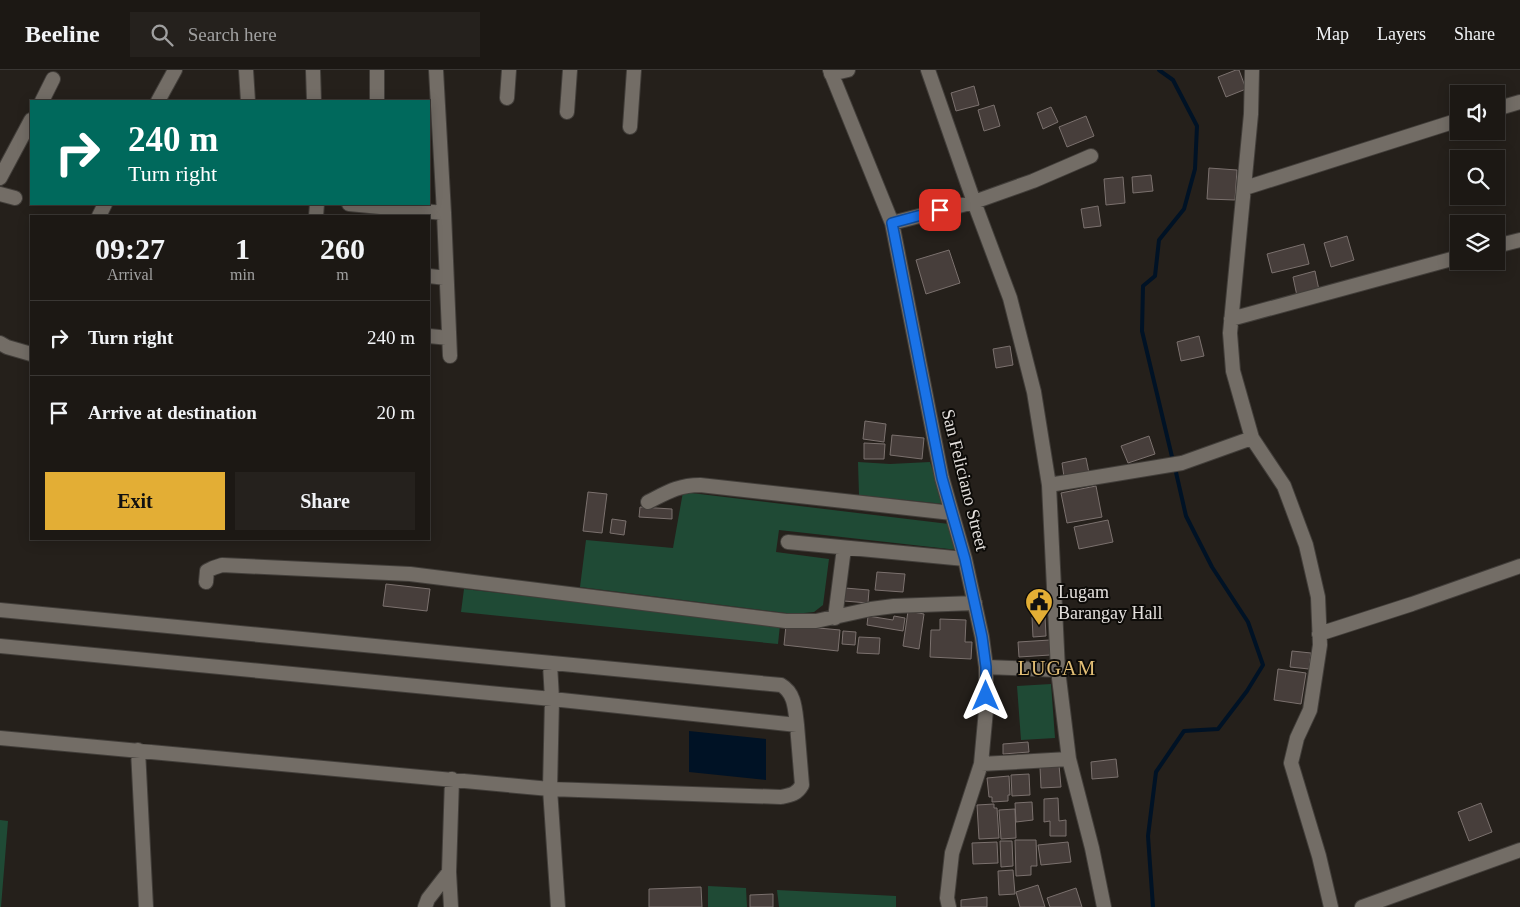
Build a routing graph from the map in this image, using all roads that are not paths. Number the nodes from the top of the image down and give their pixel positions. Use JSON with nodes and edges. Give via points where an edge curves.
{"nodes":[{"id":1,"x":175,"y":70,"type":"edge"},
{"id":2,"x":246,"y":70,"type":"edge"},
{"id":3,"x":313,"y":70,"type":"edge"},
{"id":4,"x":377,"y":70,"type":"edge"},
{"id":5,"x":436,"y":70,"type":"edge"},
{"id":6,"x":509,"y":70,"type":"edge"},
{"id":7,"x":570,"y":70,"type":"edge"},
{"id":8,"x":634,"y":70,"type":"edge"},
{"id":9,"x":848,"y":70,"type":"edge"},
{"id":10,"x":928,"y":70,"type":"edge"},
{"id":11,"x":1252,"y":70,"type":"edge"},
{"id":12,"x":830,"y":72,"type":"edge"},
{"id":13,"x":53,"y":79,"type":"dead end"},
{"id":14,"x":507,"y":98,"type":"dead end"},
{"id":15,"x":42,"y":100,"type":"edge"},
{"id":16,"x":159,"y":100,"type":"edge"},
{"id":17,"x":248,"y":100,"type":"edge"},
{"id":18,"x":314,"y":100,"type":"edge"},
{"id":19,"x":378,"y":100,"type":"edge"},
{"id":20,"x":1520,"y":102,"type":"edge"},
{"id":21,"x":1505,"y":106,"type":"edge"},
{"id":22,"x":568,"y":112,"type":"dead end"},
{"id":23,"x":30,"y":122,"type":"edge"},
{"id":24,"x":1450,"y":123,"type":"edge"},
{"id":25,"x":630,"y":127,"type":"dead end"},
{"id":26,"x":1091,"y":156,"type":"dead end"},
{"id":27,"x":0,"y":178,"type":"edge"},
{"id":28,"x":1245,"y":188,"type":"junction"},
{"id":29,"x":0,"y":194,"type":"edge"},
{"id":30,"x":15,"y":198,"type":"dead end"},
{"id":31,"x":974,"y":202,"type":"junction"},
{"id":32,"x":364,"y":205,"type":"edge"},
{"id":33,"x":378,"y":206,"type":"edge"},
{"id":34,"x":444,"y":213,"type":"junction"},
{"id":35,"x":892,"y":223,"type":"junction"},
{"id":36,"x":1520,"y":240,"type":"edge"},
{"id":37,"x":1505,"y":244,"type":"edge"},
{"id":38,"x":1450,"y":258,"type":"edge"},
{"id":39,"x":430,"y":276,"type":"edge"},
{"id":40,"x":446,"y":278,"type":"junction"},
{"id":41,"x":1231,"y":319,"type":"junction"},
{"id":42,"x":430,"y":336,"type":"edge"},
{"id":43,"x":449,"y":338,"type":"junction"},
{"id":44,"x":0,"y":343,"type":"edge"},
{"id":45,"x":30,"y":351,"type":"edge"},
{"id":46,"x":450,"y":356,"type":"dead end"},
{"id":47,"x":1252,"y":438,"type":"junction"},
{"id":48,"x":1049,"y":485,"type":"junction"},
{"id":49,"x":648,"y":502,"type":"dead end"},
{"id":50,"x":952,"y":513,"type":"junction"},
{"id":51,"x":788,"y":542,"type":"dead end"},
{"id":52,"x":844,"y":548,"type":"junction"},
{"id":53,"x":965,"y":559,"type":"junction"},
{"id":54,"x":1520,"y":566,"type":"edge"},
{"id":55,"x":206,"y":582,"type":"dead end"},
{"id":56,"x":975,"y":603,"type":"junction"},
{"id":57,"x":0,"y":610,"type":"edge"},
{"id":58,"x":835,"y":618,"type":"junction"},
{"id":59,"x":1320,"y":634,"type":"junction"},
{"id":60,"x":0,"y":646,"type":"edge"},
{"id":61,"x":550,"y":664,"type":"junction"},
{"id":62,"x":986,"y":667,"type":"junction"},
{"id":63,"x":1058,"y":670,"type":"junction"},
{"id":64,"x":552,"y":699,"type":"junction"},
{"id":65,"x":797,"y":724,"type":"junction"},
{"id":66,"x":0,"y":738,"type":"edge"},
{"id":67,"x":138,"y":750,"type":"junction"},
{"id":68,"x":1069,"y":759,"type":"junction"},
{"id":69,"x":981,"y":764,"type":"junction"},
{"id":70,"x":452,"y":780,"type":"junction"},
{"id":71,"x":550,"y":789,"type":"junction"},
{"id":72,"x":1520,"y":850,"type":"edge"},
{"id":73,"x":449,"y":872,"type":"junction"},
{"id":74,"x":146,"y":907,"type":"edge"},
{"id":75,"x":426,"y":907,"type":"edge"},
{"id":76,"x":451,"y":907,"type":"edge"},
{"id":77,"x":558,"y":907,"type":"edge"},
{"id":78,"x":948,"y":907,"type":"edge"},
{"id":79,"x":1104,"y":907,"type":"edge"},
{"id":80,"x":1332,"y":907,"type":"edge"},
{"id":81,"x":1362,"y":907,"type":"edge"}],
"edges":[{"from":1,"to":16,"type":"street"},
{"from":2,"to":17,"type":"street"},
{"from":3,"to":18,"type":"street"},
{"from":4,"to":19,"type":"street"},
{"from":5,"to":34,"type":"street"},
{"from":6,"to":14,"type":"street"},
{"from":7,"to":22,"type":"street"},
{"from":8,"to":25,"type":"street"},
{"from":9,"to":12,"type":"street"},
{"from":10,"to":31,"type":"street"},
{"from":11,"to":28,"type":"street"},
{"from":12,"to":35,"type":"street","name":"San Feliciano Street"},
{"from":13,"to":15,"type":"street"},
{"from":20,"to":21,"type":"street"},
{"from":23,"to":27,"type":"street"},
{"from":24,"to":28,"type":"street"},
{"from":26,"to":31,"type":"street"},
{"from":28,"to":41,"type":"street"},
{"from":29,"to":30,"type":"street"},
{"from":31,"to":35,"type":"street"},
{"from":31,"to":48,"type":"street","via":[[1013,308],[1034,392]]},
{"from":32,"to":33,"type":"street"},
{"from":33,"to":34,"type":"street"},
{"from":34,"to":40,"type":"street"},
{"from":35,"to":50,"type":"street","name":"San Feliciano Street","via":[[940,469]]},
{"from":36,"to":37,"type":"street"},
{"from":38,"to":41,"type":"street"},
{"from":39,"to":40,"type":"street"},
{"from":40,"to":43,"type":"street"},
{"from":41,"to":47,"type":"street","via":[[1233,370]]},
{"from":42,"to":43,"type":"street"},
{"from":43,"to":46,"type":"street"},
{"from":44,"to":45,"type":"street"},
{"from":47,"to":48,"type":"street","via":[[1182,464]]},
{"from":47,"to":59,"type":"street","via":[[1284,486],[1306,545],[1318,597]]},
{"from":48,"to":63,"type":"street"},
{"from":49,"to":50,"type":"street","via":[[687,485]]},
{"from":50,"to":53,"type":"street","name":"San Feliciano Street"},
{"from":51,"to":52,"type":"street"},
{"from":52,"to":53,"type":"street"},
{"from":52,"to":58,"type":"street"},
{"from":53,"to":56,"type":"street","name":"San Feliciano Street"},
{"from":54,"to":59,"type":"street"},
{"from":55,"to":58,"type":"street","via":[[208,571],[222,565],[410,574],[786,622]]},
{"from":56,"to":58,"type":"street","via":[[894,606]]},
{"from":56,"to":62,"type":"street","name":"San Feliciano Street"},
{"from":57,"to":61,"type":"street"},
{"from":59,"to":80,"type":"street","via":[[1310,710],[1297,738],[1291,763]]},
{"from":60,"to":64,"type":"street"},
{"from":61,"to":64,"type":"street"},
{"from":61,"to":65,"type":"street","via":[[781,685],[794,702]]},
{"from":62,"to":63,"type":"street"},
{"from":62,"to":69,"type":"street","name":"San Feliciano Street"},
{"from":63,"to":68,"type":"street"},
{"from":64,"to":65,"type":"street"},
{"from":64,"to":71,"type":"street"},
{"from":65,"to":71,"type":"street","via":[[802,785],[791,796]]},
{"from":66,"to":67,"type":"street"},
{"from":67,"to":70,"type":"street"},
{"from":67,"to":74,"type":"street"},
{"from":68,"to":69,"type":"street"},
{"from":68,"to":79,"type":"street"},
{"from":69,"to":78,"type":"street","name":"San Feliciano Street","via":[[952,853]]},
{"from":70,"to":71,"type":"street"},
{"from":70,"to":73,"type":"street"},
{"from":71,"to":77,"type":"street"},
{"from":72,"to":81,"type":"street"},
{"from":73,"to":75,"type":"street"},
{"from":73,"to":76,"type":"street"}]}
